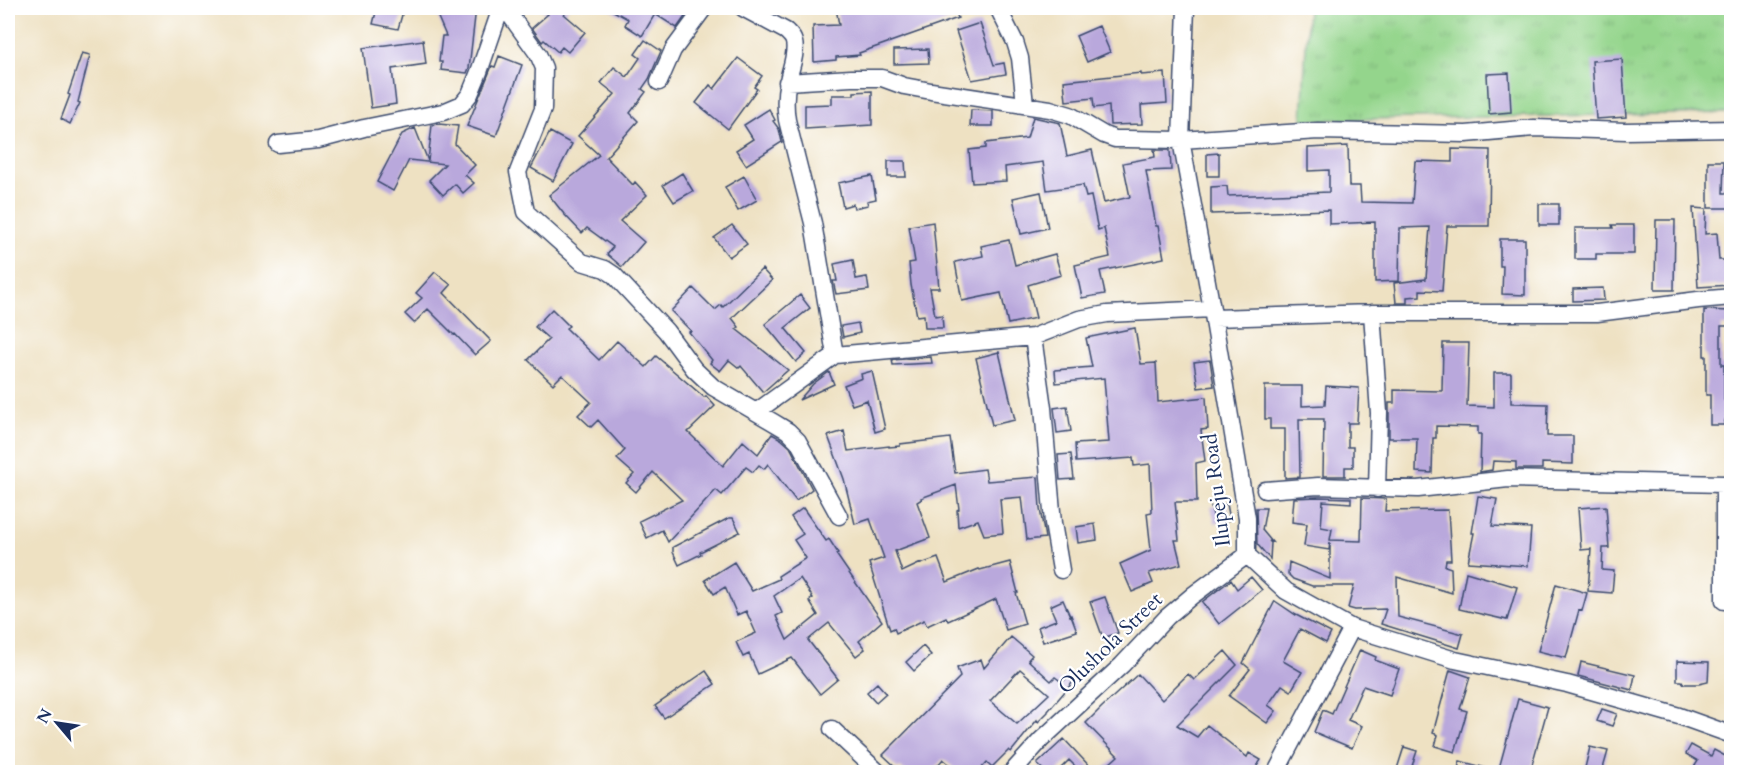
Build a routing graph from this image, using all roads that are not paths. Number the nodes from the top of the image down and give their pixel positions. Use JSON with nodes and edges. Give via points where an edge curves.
{"nodes":[{"id":1,"x":503,"y":8,"type":"edge"},
{"id":2,"x":704,"y":8,"type":"edge"},
{"id":3,"x":743,"y":8,"type":"edge"},
{"id":4,"x":998,"y":8,"type":"edge"},
{"id":5,"x":1186,"y":8,"type":"edge"},
{"id":6,"x":659,"y":82,"type":"dead end"},
{"id":7,"x":787,"y":82,"type":"junction"},
{"id":8,"x":1025,"y":104,"type":"junction"},
{"id":9,"x":1731,"y":129,"type":"edge"},
{"id":10,"x":1181,"y":140,"type":"junction"},
{"id":11,"x":278,"y":144,"type":"dead end"},
{"id":12,"x":1731,"y":297,"type":"edge"},
{"id":13,"x":1213,"y":313,"type":"junction"},
{"id":14,"x":1372,"y":314,"type":"junction"},
{"id":15,"x":1034,"y":337,"type":"junction"},
{"id":16,"x":835,"y":355,"type":"junction"},
{"id":17,"x":756,"y":412,"type":"junction"},
{"id":18,"x":1728,"y":484,"type":"edge"},
{"id":19,"x":1377,"y":489,"type":"junction"},
{"id":20,"x":1265,"y":490,"type":"dead end"},
{"id":21,"x":839,"y":516,"type":"dead end"},
{"id":22,"x":1247,"y":555,"type":"junction"},
{"id":23,"x":1061,"y":570,"type":"dead end"},
{"id":24,"x":1724,"y":601,"type":"dead end"},
{"id":25,"x":1352,"y":628,"type":"junction"},
{"id":26,"x":832,"y":729,"type":"dead end"},
{"id":27,"x":1731,"y":735,"type":"edge"},
{"id":28,"x":878,"y":772,"type":"edge"},
{"id":29,"x":1012,"y":772,"type":"edge"},
{"id":30,"x":1276,"y":772,"type":"edge"}],
"edges":[{"from":1,"to":11,"type":"street","via":[[470,94],[462,104],[443,112],[318,140]]},
{"from":1,"to":17,"type":"street","via":[[544,68],[543,109],[518,172],[526,212],[582,262],[614,275],[666,331],[694,369],[713,387]]},
{"from":2,"to":6,"type":"street","via":[[673,51]]},
{"from":3,"to":7,"type":"street","via":[[791,35],[795,52]]},
{"from":4,"to":8,"type":"street","via":[[1020,58]]},
{"from":5,"to":10,"type":"street","name":"Ilupeju Road"},
{"from":7,"to":8,"type":"street","via":[[882,78],[931,91]]},
{"from":7,"to":16,"type":"street","via":[[787,120],[813,223]]},
{"from":8,"to":10,"type":"street","via":[[1071,115],[1115,139]]},
{"from":9,"to":10,"type":"street","via":[[1534,128],[1466,134],[1318,131]]},
{"from":10,"to":13,"type":"street","name":"Ilupeju Road"},
{"from":12,"to":14,"type":"street","via":[[1597,314]]},
{"from":13,"to":14,"type":"street"},
{"from":13,"to":15,"type":"street","via":[[1107,314],[1079,319]]},
{"from":13,"to":22,"type":"street","name":"Ilupeju Road","via":[[1247,518]]},
{"from":14,"to":19,"type":"street","via":[[1379,413]]},
{"from":15,"to":16,"type":"street"},
{"from":15,"to":23,"type":"street"},
{"from":16,"to":17,"type":"street"},
{"from":17,"to":21,"type":"street","via":[[798,441]]},
{"from":18,"to":19,"type":"street","via":[[1508,478],[1418,489]]},
{"from":18,"to":24,"type":"street"},
{"from":19,"to":20,"type":"street","via":[[1318,486]]},
{"from":22,"to":25,"type":"street","name":"Ilupeju Road","via":[[1286,591]]},
{"from":22,"to":29,"type":"street","name":"Olushola Street","via":[[1167,617]]},
{"from":25,"to":27,"type":"street","name":"Ilupeju Road","via":[[1455,660],[1567,684]]},
{"from":25,"to":30,"type":"street"},
{"from":26,"to":28,"type":"street"}]}
